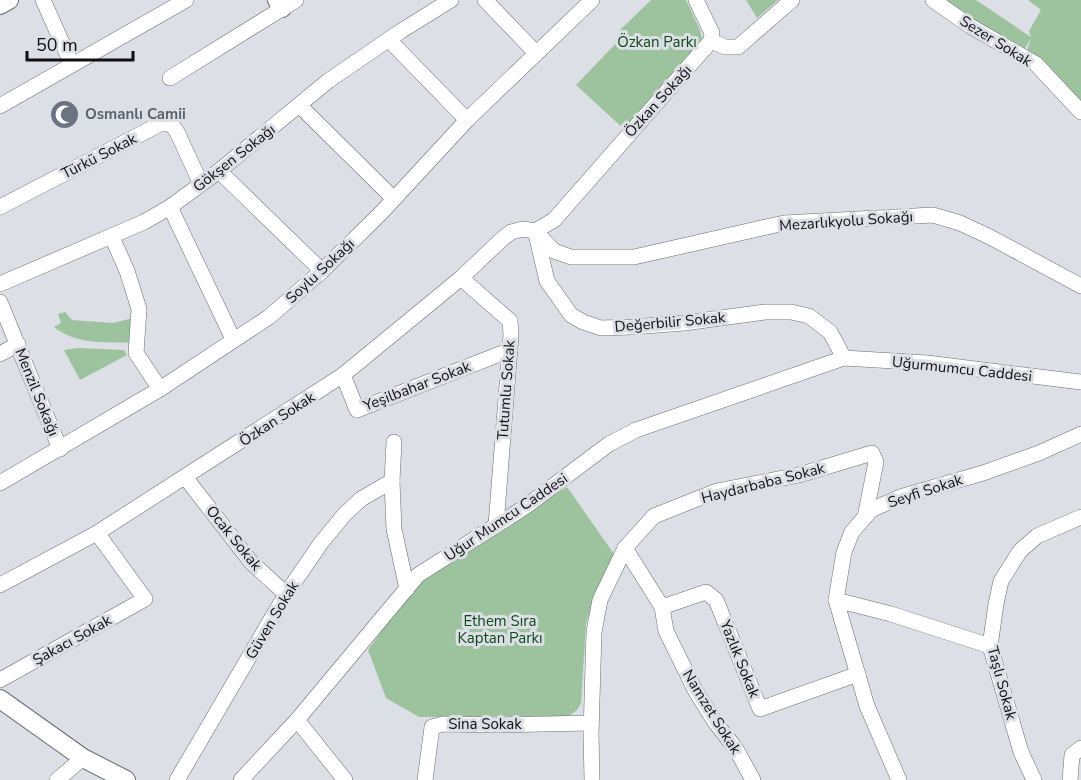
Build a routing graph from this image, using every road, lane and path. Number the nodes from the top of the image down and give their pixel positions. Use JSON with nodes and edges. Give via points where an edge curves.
{"nodes":[{"id":1,"x":9,"y":0,"type":"edge"},
{"id":2,"x":44,"y":0,"type":"edge"},
{"id":3,"x":186,"y":0,"type":"edge"},
{"id":4,"x":451,"y":0,"type":"edge"},
{"id":5,"x":485,"y":0,"type":"edge"},
{"id":6,"x":592,"y":0,"type":"edge"},
{"id":7,"x":696,"y":0,"type":"edge"},
{"id":8,"x":792,"y":0,"type":"edge"},
{"id":9,"x":933,"y":0,"type":"edge"},
{"id":10,"x":285,"y":3,"type":"edge"},
{"id":11,"x":0,"y":5,"type":"edge"},
{"id":12,"x":388,"y":40,"type":"junction"},
{"id":13,"x":711,"y":41,"type":"junction"},
{"id":14,"x":536,"y":53,"type":"junction"},
{"id":15,"x":72,"y":65,"type":"junction"},
{"id":16,"x":170,"y":78,"type":"dead end"},
{"id":17,"x":0,"y":106,"type":"edge"},
{"id":18,"x":300,"y":106,"type":"junction"},
{"id":19,"x":1081,"y":112,"type":"edge"},
{"id":20,"x":467,"y":120,"type":"junction"},
{"id":21,"x":219,"y":171,"type":"junction"},
{"id":22,"x":201,"y":184,"type":"junction"},
{"id":23,"x":394,"y":200,"type":"junction"},
{"id":24,"x":0,"y":207,"type":"edge"},
{"id":25,"x":170,"y":207,"type":"junction"},
{"id":26,"x":535,"y":231,"type":"junction"},
{"id":27,"x":112,"y":237,"type":"junction"},
{"id":28,"x":322,"y":270,"type":"junction"},
{"id":29,"x":461,"y":278,"type":"junction"},
{"id":30,"x":0,"y":284,"type":"edge"},
{"id":31,"x":1081,"y":286,"type":"edge"},
{"id":32,"x":0,"y":302,"type":"edge"},
{"id":33,"x":233,"y":339,"type":"junction"},
{"id":34,"x":18,"y":344,"type":"junction"},
{"id":35,"x":510,"y":350,"type":"junction"},
{"id":36,"x":0,"y":354,"type":"edge"},
{"id":37,"x":844,"y":358,"type":"junction"},
{"id":38,"x":343,"y":375,"type":"junction"},
{"id":39,"x":1081,"y":382,"type":"edge"},
{"id":40,"x":160,"y":389,"type":"junction"},
{"id":41,"x":1081,"y":434,"type":"edge"},
{"id":42,"x":394,"y":442,"type":"dead end"},
{"id":43,"x":60,"y":449,"type":"junction"},
{"id":44,"x":185,"y":477,"type":"junction"},
{"id":45,"x":392,"y":481,"type":"junction"},
{"id":46,"x":0,"y":483,"type":"edge"},
{"id":47,"x":1081,"y":517,"type":"edge"},
{"id":48,"x":865,"y":518,"type":"junction"},
{"id":49,"x":496,"y":525,"type":"junction"},
{"id":50,"x":97,"y":533,"type":"junction"},
{"id":51,"x":625,"y":548,"type":"junction"},
{"id":52,"x":0,"y":585,"type":"edge"},
{"id":53,"x":407,"y":589,"type":"junction"},
{"id":54,"x":286,"y":594,"type":"junction"},
{"id":55,"x":836,"y":600,"type":"junction"},
{"id":56,"x":662,"y":607,"type":"junction"},
{"id":57,"x":990,"y":646,"type":"junction"},
{"id":58,"x":858,"y":674,"type":"junction"},
{"id":59,"x":0,"y":680,"type":"edge"},
{"id":60,"x":0,"y":699,"type":"edge"},
{"id":61,"x":297,"y":720,"type":"junction"},
{"id":62,"x":591,"y":723,"type":"junction"},
{"id":63,"x":1081,"y":748,"type":"edge"},
{"id":64,"x":83,"y":758,"type":"junction"},
{"id":65,"x":57,"y":780,"type":"edge"},
{"id":66,"x":126,"y":780,"type":"edge"},
{"id":67,"x":177,"y":780,"type":"edge"},
{"id":68,"x":241,"y":780,"type":"edge"},
{"id":69,"x":345,"y":780,"type":"edge"},
{"id":70,"x":425,"y":780,"type":"edge"},
{"id":71,"x":592,"y":780,"type":"edge"},
{"id":72,"x":753,"y":780,"type":"edge"},
{"id":73,"x":899,"y":780,"type":"edge"},
{"id":74,"x":1034,"y":780,"type":"edge"},
{"id":75,"x":1070,"y":780,"type":"edge"}],
"edges":[{"from":1,"to":11,"type":"street"},
{"from":2,"to":15,"type":"street"},
{"from":3,"to":15,"type":"street"},
{"from":4,"to":12,"type":"street","name":"Gökşen Sokağı"},
{"from":5,"to":14,"type":"street"},
{"from":6,"to":14,"type":"street","name":"Soylu Sokağı"},
{"from":7,"to":13,"type":"street","via":[[712,33]]},
{"from":8,"to":13,"type":"street","via":[[738,47]]},
{"from":9,"to":19,"type":"street","name":"Sezer Sokak","via":[[1036,64]]},
{"from":10,"to":16,"type":"street"},
{"from":12,"to":18,"type":"street","name":"Gökşen Sokağı","via":[[328,81]]},
{"from":12,"to":20,"type":"street"},
{"from":13,"to":26,"type":"street","name":"Özkan Sokağı","via":[[554,220]]},
{"from":14,"to":20,"type":"street","name":"Soylu Sokağı"},
{"from":15,"to":17,"type":"street"},
{"from":18,"to":21,"type":"street","name":"Gökşen Sokağı"},
{"from":18,"to":23,"type":"street"},
{"from":20,"to":23,"type":"street","name":"Soylu Sokağı"},
{"from":21,"to":22,"type":"street","name":"Gökşen Sokağı"},
{"from":21,"to":28,"type":"street"},
{"from":22,"to":24,"type":"street","name":"Türkü Sokak","via":[[177,132],[171,124],[160,124]]},
{"from":22,"to":25,"type":"street","name":"Gökşen Sokağı"},
{"from":23,"to":28,"type":"street","name":"Soylu Sokağı"},
{"from":25,"to":27,"type":"street","name":"Gökşen Sokağı"},
{"from":25,"to":33,"type":"street"},
{"from":26,"to":29,"type":"street","name":"Özkan Sokak","via":[[512,232]]},
{"from":26,"to":31,"type":"street","name":"Mezarlıkyolu Sokağı","via":[[554,251],[571,257],[634,257],[783,223],[933,215],[990,237]]},
{"from":26,"to":37,"type":"street","name":"Değerbilir Sokak","via":[[547,281],[571,315],[583,322],[601,328],[632,327],[791,312],[809,316],[830,332]]},
{"from":27,"to":30,"type":"street","name":"Gökşen Sokağı"},
{"from":27,"to":40,"type":"street","via":[[139,309],[136,353]]},
{"from":28,"to":33,"type":"street","name":"Soylu Sokağı","via":[[269,317]]},
{"from":29,"to":35,"type":"street","name":"Tutumlu Sokak","via":[[510,321]]},
{"from":29,"to":38,"type":"street","name":"Özkan Sokak"},
{"from":32,"to":34,"type":"street","name":"Menzil Sokağı"},
{"from":33,"to":40,"type":"street","name":"Soylu Sokağı"},
{"from":34,"to":36,"type":"street"},
{"from":34,"to":43,"type":"street","name":"Menzil Sokağı"},
{"from":35,"to":38,"type":"street","name":"Yeşilbahar Sokak","via":[[357,410]]},
{"from":35,"to":49,"type":"street","name":"Tutumlu Sokak"},
{"from":37,"to":39,"type":"street","name":"Uğurmumcu Caddesi","via":[[927,363]]},
{"from":37,"to":49,"type":"street","name":"Uğur Mumcu Caddesi","via":[[636,430],[609,444]]},
{"from":38,"to":44,"type":"street","name":"Özkan Sokak"},
{"from":40,"to":43,"type":"street","name":"Soylu Sokağı"},
{"from":41,"to":48,"type":"street","name":"Seyfi Sokak","via":[[983,473],[900,497],[871,510]]},
{"from":42,"to":45,"type":"street"},
{"from":43,"to":46,"type":"street","name":"Soylu Sokağı"},
{"from":44,"to":50,"type":"street","name":"Özkan Sokak"},
{"from":44,"to":54,"type":"street","name":"Ocak Sokak","via":[[251,561]]},
{"from":45,"to":53,"type":"street","via":[[394,529]]},
{"from":45,"to":54,"type":"street","name":"Güven Sokak","via":[[344,515]]},
{"from":47,"to":57,"type":"street","name":"Taşlı Sokak","via":[[1037,536],[1020,551],[1001,581]]},
{"from":48,"to":51,"type":"street","name":"Haydarbaba Sokak","via":[[876,462],[872,453],[799,475],[717,491],[654,516]]},
{"from":48,"to":55,"type":"street","name":"Seyfi Sokak","via":[[852,532],[844,552]]},
{"from":49,"to":53,"type":"street","name":"Uğur Mumcu Caddesi","via":[[418,575]]},
{"from":50,"to":52,"type":"street","name":"Özkan Sokak"},
{"from":50,"to":59,"type":"street","name":"Şakacı Sokak","via":[[144,599]]},
{"from":51,"to":56,"type":"street","name":"Namzet Sokak"},
{"from":51,"to":62,"type":"street","name":"Haydarbaba Sokak","via":[[600,600],[594,632]]},
{"from":53,"to":61,"type":"street","name":"Uğur Mumcu Caddesi"},
{"from":54,"to":67,"type":"street","name":"Güven Sokak"},
{"from":55,"to":57,"type":"street"},
{"from":55,"to":58,"type":"street","name":"Seyfi Sokak"},
{"from":56,"to":58,"type":"street","name":"Yazlık Sokak","via":[[706,592],[716,600],[760,709]]},
{"from":56,"to":72,"type":"street","name":"Namzet Sokak","via":[[666,631],[695,690]]},
{"from":57,"to":74,"type":"street","name":"Taşlı Sokak","via":[[1021,752]]},
{"from":58,"to":73,"type":"street","name":"Seyfi Sokak","via":[[867,706]]},
{"from":60,"to":64,"type":"street"},
{"from":61,"to":68,"type":"street","name":"Uğur Mumcu Caddesi"},
{"from":61,"to":69,"type":"street"},
{"from":62,"to":70,"type":"street","name":"Sina Sokak","via":[[432,727]]},
{"from":62,"to":71,"type":"street","name":"Haydarbaba Sokak"},
{"from":63,"to":75,"type":"street","via":[[1072,755]]},
{"from":64,"to":65,"type":"street"},
{"from":64,"to":66,"type":"street"}]}
